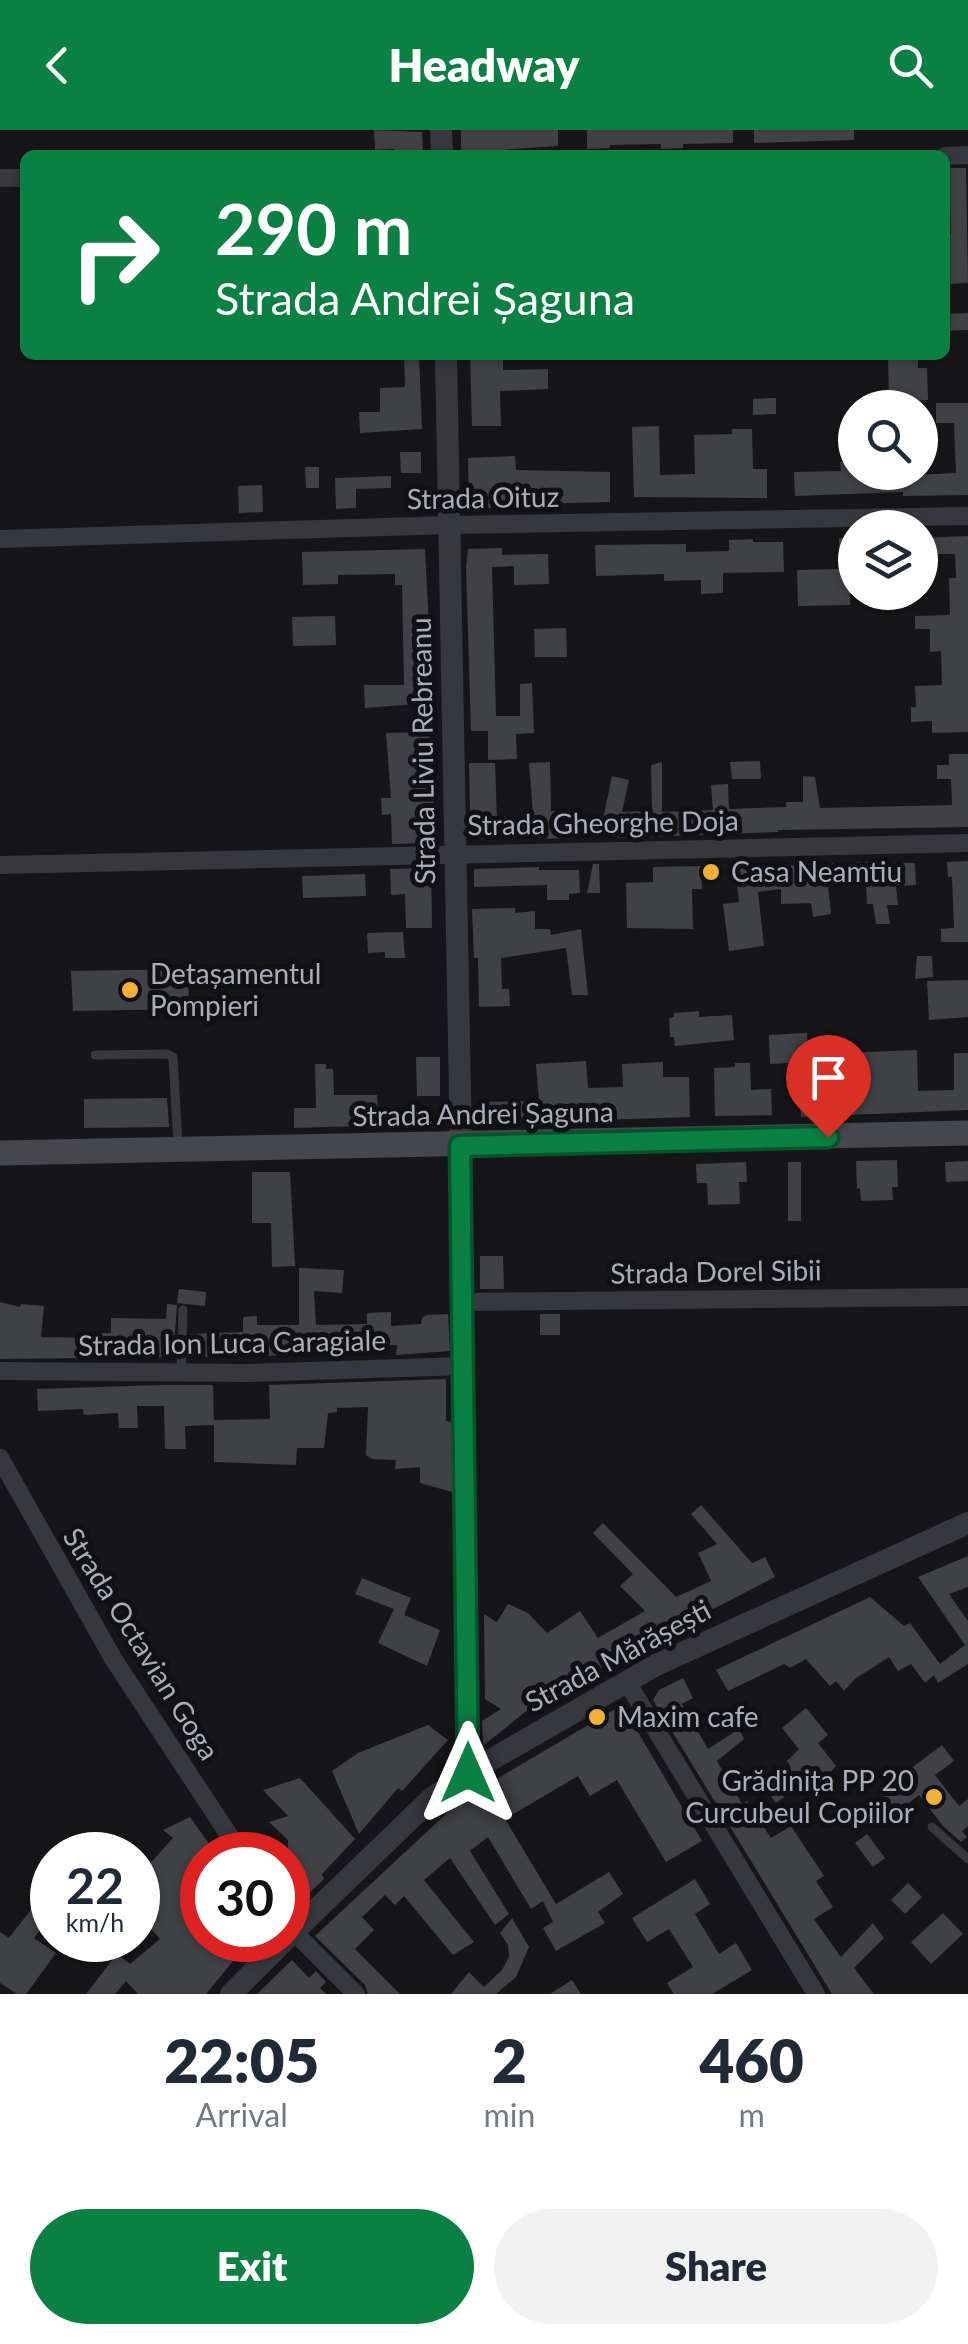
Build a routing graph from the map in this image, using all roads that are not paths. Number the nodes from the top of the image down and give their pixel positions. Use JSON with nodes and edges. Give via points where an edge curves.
{"nodes":[{"id":1,"x":446,"y":360,"type":"edge"},
{"id":2,"x":968,"y":516,"type":"edge"},
{"id":3,"x":450,"y":526,"type":"junction"},
{"id":4,"x":0,"y":538,"type":"edge"},
{"id":5,"x":968,"y":842,"type":"edge"},
{"id":6,"x":454,"y":854,"type":"junction"},
{"id":7,"x":0,"y":865,"type":"edge"},
{"id":8,"x":94,"y":1055,"type":"dead end"},
{"id":9,"x":968,"y":1134,"type":"edge"},
{"id":10,"x":460,"y":1146,"type":"junction"},
{"id":11,"x":178,"y":1148,"type":"junction"},
{"id":12,"x":0,"y":1153,"type":"edge"},
{"id":13,"x":968,"y":1297,"type":"edge"},
{"id":14,"x":464,"y":1302,"type":"junction"},
{"id":15,"x":183,"y":1310,"type":"dead end"},
{"id":16,"x":466,"y":1366,"type":"junction"},
{"id":17,"x":0,"y":1371,"type":"edge"},
{"id":18,"x":181,"y":1373,"type":"junction"},
{"id":19,"x":0,"y":1458,"type":"edge"},
{"id":20,"x":968,"y":1523,"type":"edge"},
{"id":21,"x":626,"y":1682,"type":"junction"},
{"id":22,"x":468,"y":1773,"type":"junction"},
{"id":23,"x":932,"y":1827,"type":"dead end"},
{"id":24,"x":227,"y":1832,"type":"edge"},
{"id":25,"x":968,"y":1859,"type":"edge"},
{"id":26,"x":310,"y":1913,"type":"edge"},
{"id":27,"x":310,"y":1953,"type":"edge"},
{"id":28,"x":262,"y":1962,"type":"edge"},
{"id":29,"x":232,"y":1994,"type":"edge"},
{"id":30,"x":356,"y":1994,"type":"edge"},
{"id":31,"x":816,"y":1994,"type":"edge"}],
"edges":[{"from":1,"to":3,"type":"street","name":"Strada Liviu Rebreanu"},
{"from":2,"to":3,"type":"street","name":"Strada Oituz"},
{"from":3,"to":4,"type":"street","name":"Strada Oituz"},
{"from":3,"to":6,"type":"street","name":"Strada Liviu Rebreanu"},
{"from":5,"to":6,"type":"street","name":"Strada Gheorghe Doja"},
{"from":6,"to":7,"type":"street","name":"Strada Gheorghe Doja"},
{"from":6,"to":10,"type":"street","name":"Strada Liviu Rebreanu"},
{"from":8,"to":11,"type":"lane","via":[[173,1057]]},
{"from":9,"to":10,"type":"main road","name":"Strada Andrei Șaguna"},
{"from":10,"to":11,"type":"main road","name":"Strada Andrei Șaguna"},
{"from":10,"to":14,"type":"street"},
{"from":11,"to":12,"type":"main road","name":"Strada Andrei Șaguna"},
{"from":13,"to":14,"type":"street","name":"Strada Dorel Sibii"},
{"from":14,"to":16,"type":"street"},
{"from":15,"to":18,"type":"lane"},
{"from":16,"to":18,"type":"street","name":"Strada Ion Luca Caragiale"},
{"from":16,"to":22,"type":"street"},
{"from":17,"to":18,"type":"street","name":"Strada Ion Luca Caragiale"},
{"from":19,"to":24,"type":"street","name":"Strada Octavian Goga","via":[[114,1660]]},
{"from":20,"to":21,"type":"street","name":"Strada Mărășești"},
{"from":21,"to":22,"type":"street","name":"Strada Mărășești"},
{"from":21,"to":31,"type":"street"},
{"from":22,"to":26,"type":"street","name":"Strada Mărășești","via":[[432,1798]]},
{"from":23,"to":25,"type":"lane"},
{"from":27,"to":30,"type":"street"},
{"from":28,"to":29,"type":"street","name":"Strada Mărășești"}]}
